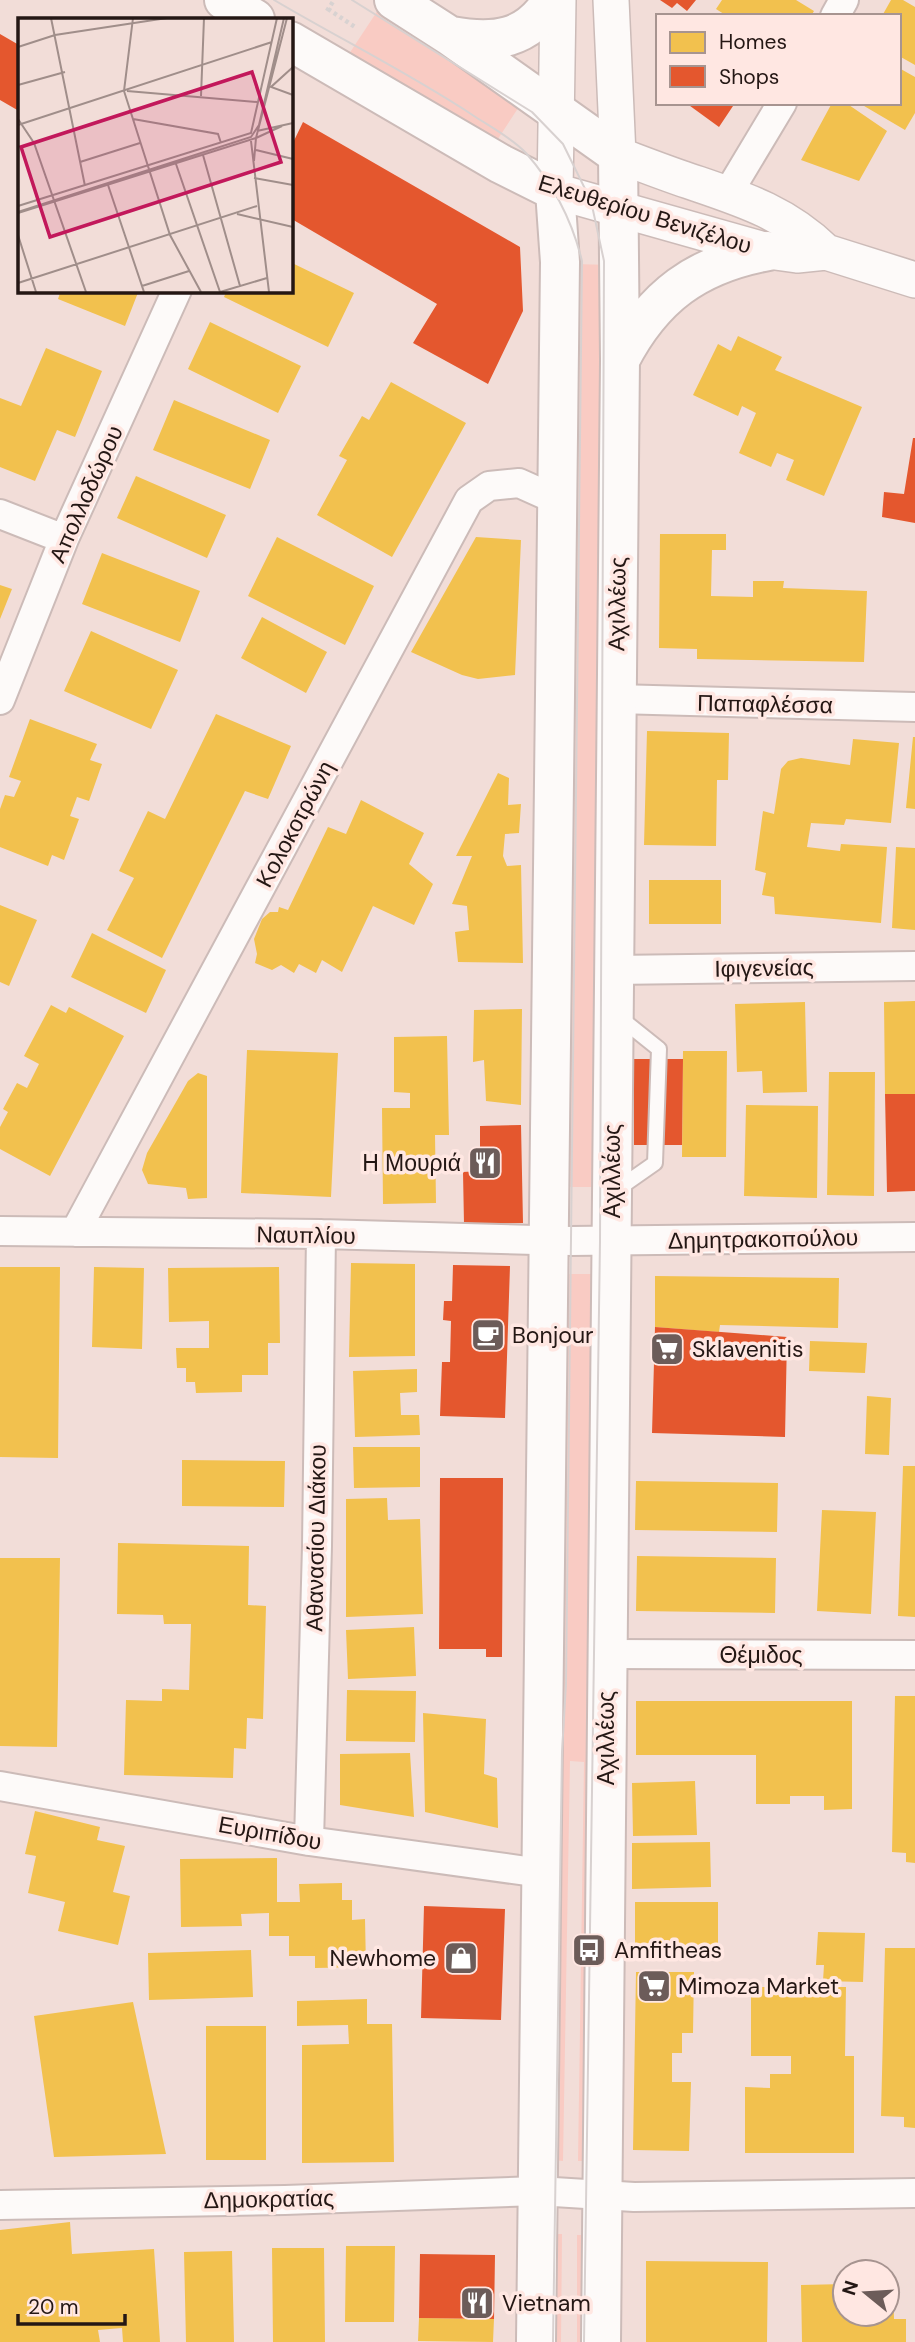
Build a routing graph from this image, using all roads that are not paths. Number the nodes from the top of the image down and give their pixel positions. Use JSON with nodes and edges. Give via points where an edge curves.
{"nodes":[{"id":1,"x":224,"y":0,"type":"edge"},
{"id":2,"x":394,"y":0,"type":"edge"},
{"id":3,"x":555,"y":0,"type":"edge"},
{"id":4,"x":611,"y":0,"type":"edge"},
{"id":5,"x":253,"y":18,"type":"edge"},
{"id":6,"x":306,"y":31,"type":"edge"},
{"id":7,"x":450,"y":36,"type":"junction"},
{"id":8,"x":781,"y":105,"type":"edge"},
{"id":9,"x":556,"y":110,"type":"junction"},
{"id":10,"x":618,"y":155,"type":"junction"},
{"id":11,"x":555,"y":191,"type":"junction"},
{"id":12,"x":728,"y":193,"type":"junction"},
{"id":13,"x":621,"y":209,"type":"junction"},
{"id":14,"x":768,"y":251,"type":"junction"},
{"id":15,"x":826,"y":252,"type":"junction"},
{"id":16,"x":915,"y":280,"type":"edge"},
{"id":17,"x":176,"y":292,"type":"edge"},
{"id":18,"x":620,"y":360,"type":"junction"},
{"id":19,"x":557,"y":499,"type":"junction"},
{"id":20,"x":0,"y":514,"type":"edge"},
{"id":21,"x":64,"y":539,"type":"junction"},
{"id":22,"x":616,"y":699,"type":"junction"},
{"id":23,"x":0,"y":700,"type":"edge"},
{"id":24,"x":915,"y":707,"type":"edge"},
{"id":25,"x":915,"y":966,"type":"edge"},
{"id":26,"x":613,"y":971,"type":"junction"},
{"id":27,"x":0,"y":1231,"type":"edge"},
{"id":28,"x":75,"y":1232,"type":"junction"},
{"id":29,"x":321,"y":1234,"type":"junction"},
{"id":30,"x":915,"y":1237,"type":"edge"},
{"id":31,"x":611,"y":1240,"type":"junction"},
{"id":32,"x":549,"y":1241,"type":"junction"},
{"id":33,"x":607,"y":1654,"type":"junction"},
{"id":34,"x":915,"y":1655,"type":"edge"},
{"id":35,"x":0,"y":1786,"type":"edge"},
{"id":36,"x":309,"y":1841,"type":"junction"},
{"id":37,"x":541,"y":1873,"type":"junction"},
{"id":38,"x":538,"y":2191,"type":"junction"},
{"id":39,"x":915,"y":2193,"type":"edge"},
{"id":40,"x":602,"y":2196,"type":"junction"},
{"id":41,"x":0,"y":2205,"type":"edge"},
{"id":42,"x":536,"y":2342,"type":"edge"},
{"id":43,"x":601,"y":2342,"type":"edge"}],
"edges":[{"from":1,"to":5,"type":"main road"},
{"from":2,"to":7,"type":"main road","name":"Ελευθερίου Βενιζέλου"},
{"from":3,"to":7,"type":"main road","via":[[512,36],[476,41]]},
{"from":3,"to":9,"type":"street"},
{"from":4,"to":10,"type":"street","name":"Αχιλλέως"},
{"from":6,"to":11,"type":"main road","name":"Ελευθερίου Βενιζέλου","via":[[501,164]]},
{"from":7,"to":9,"type":"main road","name":"Ελευθερίου Βενιζέλου"},
{"from":8,"to":12,"type":"street"},
{"from":9,"to":10,"type":"main road","name":"Ελευθερίου Βενιζέλου"},
{"from":9,"to":11,"type":"street"},
{"from":10,"to":12,"type":"street","name":"Ελευθερίου Βενιζέλου"},
{"from":10,"to":13,"type":"main road","name":"Αχιλλέως"},
{"from":11,"to":13,"type":"street","name":"Ελευθερίου Βενιζέλου"},
{"from":11,"to":19,"type":"main road","via":[[560,262]]},
{"from":12,"to":15,"type":"street","name":"Ελευθερίου Βενιζέλου","via":[[778,215]]},
{"from":13,"to":14,"type":"street","name":"Ελευθερίου Βενιζέλου"},
{"from":13,"to":18,"type":"main road","name":"Αχιλλέως"},
{"from":14,"to":15,"type":"street","name":"Ελευθερίου Βενιζέλου"},
{"from":14,"to":18,"type":"main road","via":[[718,265],[674,290],[640,324]]},
{"from":15,"to":16,"type":"street","name":"Ελευθερίου Βενιζέλου"},
{"from":17,"to":21,"type":"street","name":"Απολλοδώρου"},
{"from":18,"to":22,"type":"main road","name":"Αχιλλέως"},
{"from":19,"to":28,"type":"street","name":"Κολοκοτρώνη","via":[[519,483],[489,486],[469,500]]},
{"from":19,"to":32,"type":"main road"},
{"from":20,"to":21,"type":"street"},
{"from":21,"to":23,"type":"street","name":"Απολλοδώρου"},
{"from":22,"to":24,"type":"street","name":"Παπαφλέσσα"},
{"from":22,"to":26,"type":"main road","name":"Αχιλλέως"},
{"from":25,"to":26,"type":"street","name":"Ιφιγενείας"},
{"from":26,"to":31,"type":"main road","name":"Αχιλλέως"},
{"from":27,"to":28,"type":"street","name":"Ναυπλίου"},
{"from":28,"to":29,"type":"street","name":"Ναυπλίου"},
{"from":29,"to":32,"type":"street","name":"Ναυπλίου"},
{"from":29,"to":36,"type":"street","name":"Αθανασίου Διάκου"},
{"from":30,"to":31,"type":"street","name":"Δημητρακοπούλου"},
{"from":31,"to":32,"type":"street","name":"Ναυπλίου"},
{"from":31,"to":33,"type":"main road","name":"Αχιλλέως"},
{"from":32,"to":37,"type":"main road"},
{"from":33,"to":34,"type":"street","name":"Θέμιδος"},
{"from":33,"to":40,"type":"main road","name":"Αχιλλέως"},
{"from":35,"to":36,"type":"street","name":"Ευριπίδου"},
{"from":36,"to":37,"type":"street","name":"Ευριπίδου"},
{"from":37,"to":38,"type":"main road"},
{"from":38,"to":40,"type":"street","name":"Δημοκρατίας"},
{"from":38,"to":41,"type":"street","name":"Δημοκρατίας"},
{"from":38,"to":42,"type":"main road"},
{"from":39,"to":40,"type":"street"},
{"from":40,"to":43,"type":"main road","name":"Αχιλλέως"}]}
